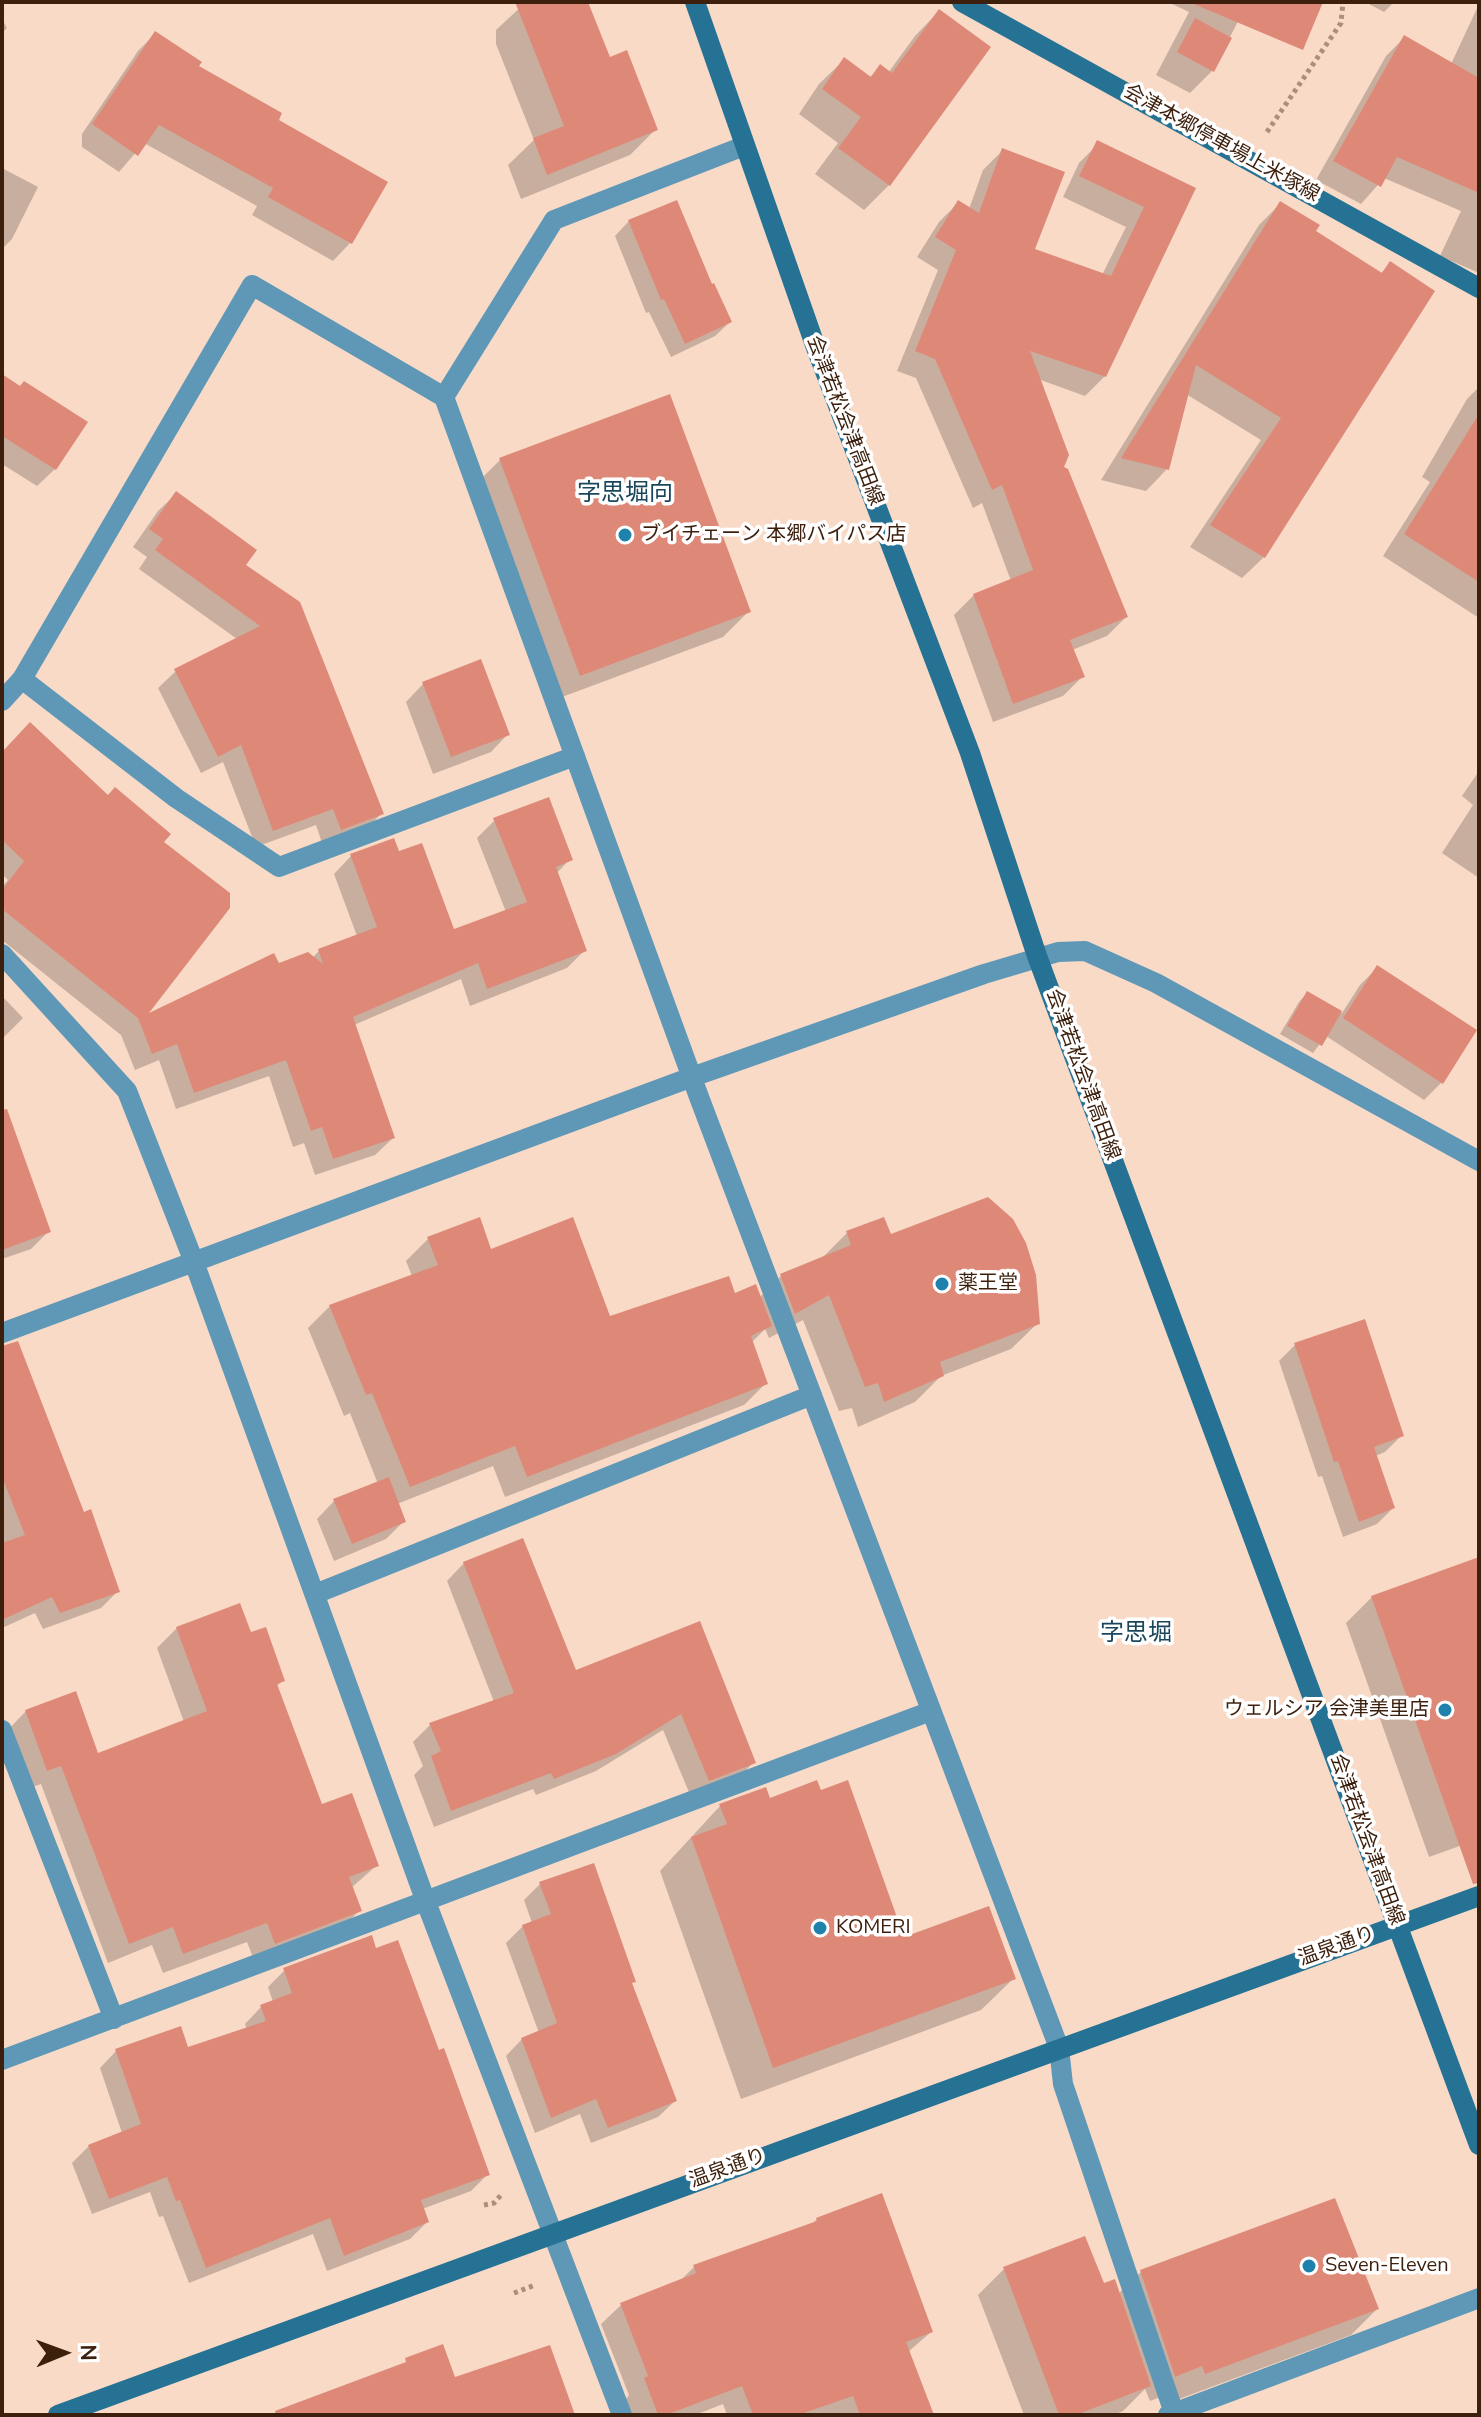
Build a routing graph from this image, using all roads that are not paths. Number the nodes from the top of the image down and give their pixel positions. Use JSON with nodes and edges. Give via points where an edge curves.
{"nodes":[{"id":1,"x":695,"y":2,"type":"edge"},
{"id":2,"x":962,"y":2,"type":"edge"},
{"id":3,"x":744,"y":146,"type":"junction"},
{"id":4,"x":1479,"y":288,"type":"edge"},
{"id":5,"x":444,"y":397,"type":"junction"},
{"id":6,"x":22,"y":679,"type":"junction"},
{"id":7,"x":2,"y":701,"type":"edge"},
{"id":8,"x":575,"y":756,"type":"junction"},
{"id":9,"x":2,"y":954,"type":"edge"},
{"id":10,"x":1037,"y":956,"type":"junction"},
{"id":11,"x":692,"y":1077,"type":"junction"},
{"id":12,"x":1479,"y":1161,"type":"edge"},
{"id":13,"x":194,"y":1262,"type":"junction"},
{"id":14,"x":2,"y":1333,"type":"edge"},
{"id":15,"x":812,"y":1395,"type":"junction"},
{"id":16,"x":315,"y":1594,"type":"junction"},
{"id":17,"x":931,"y":1711,"type":"junction"},
{"id":18,"x":2,"y":1730,"type":"edge"},
{"id":19,"x":1479,"y":1896,"type":"edge"},
{"id":20,"x":426,"y":1902,"type":"junction"},
{"id":21,"x":1398,"y":1925,"type":"junction"},
{"id":22,"x":114,"y":2019,"type":"junction"},
{"id":23,"x":1059,"y":2048,"type":"junction"},
{"id":24,"x":2,"y":2060,"type":"edge"},
{"id":25,"x":1479,"y":2145,"type":"edge"},
{"id":26,"x":553,"y":2232,"type":"junction"},
{"id":27,"x":1479,"y":2298,"type":"edge"},
{"id":28,"x":1171,"y":2414,"type":"edge"},
{"id":29,"x":58,"y":2415,"type":"edge"},
{"id":30,"x":622,"y":2415,"type":"edge"}],
"edges":[{"from":1,"to":3,"type":"main road","name":"会津若松会津高田線"},
{"from":2,"to":4,"type":"main road","name":"会津本郷停車場上米塚線"},
{"from":3,"to":5,"type":"street","via":[[554,220]]},
{"from":3,"to":10,"type":"main road","name":"会津若松会津高田線","via":[[970,753]]},
{"from":5,"to":6,"type":"street","via":[[252,285]]},
{"from":5,"to":8,"type":"street"},
{"from":6,"to":7,"type":"street"},
{"from":6,"to":8,"type":"street","via":[[176,798],[279,867]]},
{"from":8,"to":11,"type":"street"},
{"from":9,"to":13,"type":"street","via":[[127,1091]]},
{"from":10,"to":11,"type":"street"},
{"from":10,"to":12,"type":"street","via":[[1085,951],[1119,965]]},
{"from":10,"to":21,"type":"main road","name":"会津若松会津高田線"},
{"from":11,"to":13,"type":"street"},
{"from":11,"to":15,"type":"street"},
{"from":13,"to":14,"type":"street"},
{"from":13,"to":16,"type":"street"},
{"from":15,"to":16,"type":"street"},
{"from":15,"to":17,"type":"street"},
{"from":16,"to":20,"type":"street"},
{"from":17,"to":20,"type":"street"},
{"from":17,"to":23,"type":"street"},
{"from":18,"to":22,"type":"street"},
{"from":19,"to":21,"type":"main road","name":"温泉通り"},
{"from":20,"to":22,"type":"street"},
{"from":20,"to":26,"type":"street"},
{"from":21,"to":23,"type":"main road","name":"温泉通り"},
{"from":21,"to":25,"type":"main road","name":"会津若松会津高田線"},
{"from":22,"to":24,"type":"street"},
{"from":23,"to":26,"type":"main road","name":"温泉通り"},
{"from":23,"to":28,"type":"street","via":[[1063,2084]]},
{"from":26,"to":29,"type":"main road","name":"温泉通り"},
{"from":26,"to":30,"type":"street"},
{"from":27,"to":28,"type":"street"}]}
